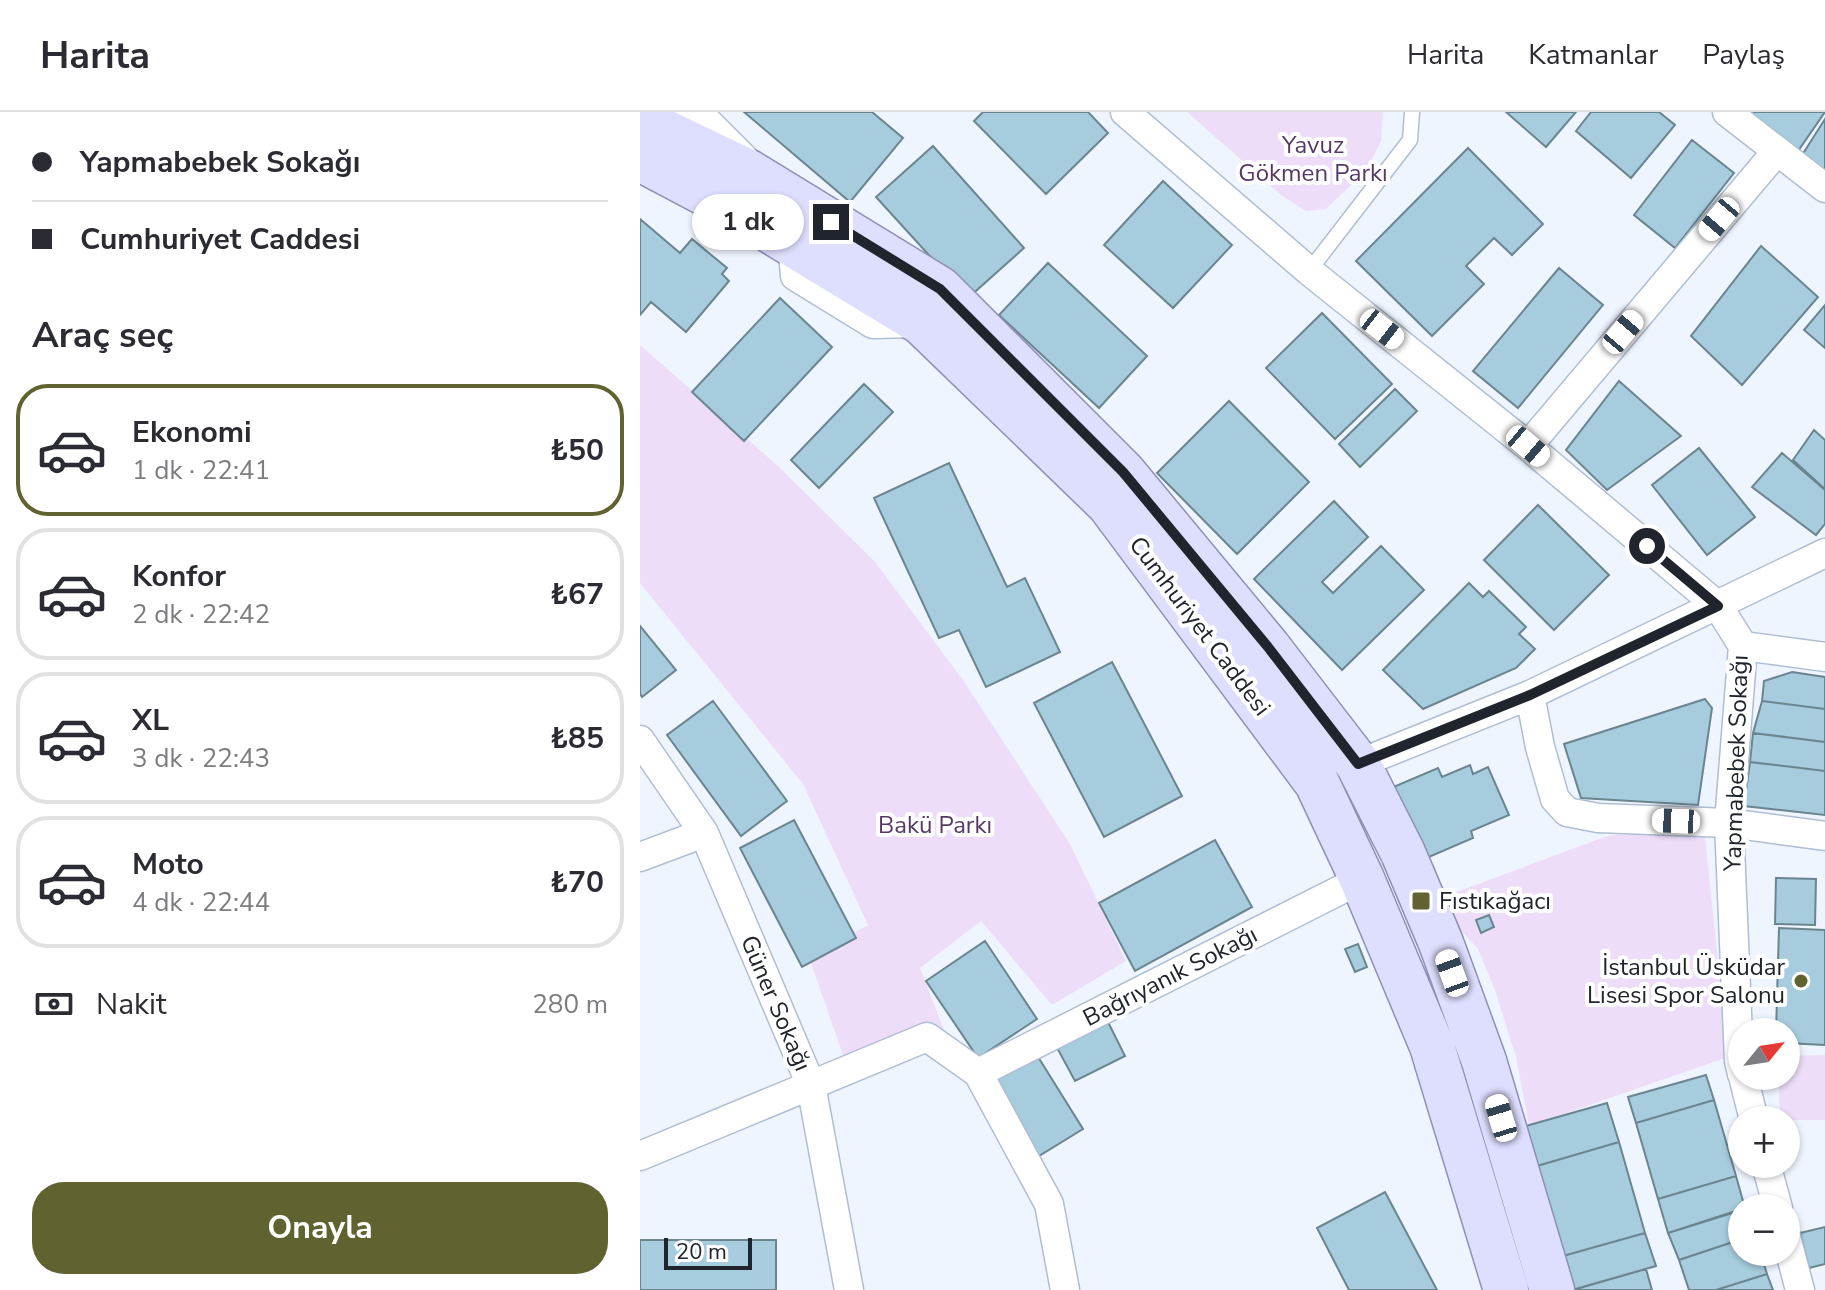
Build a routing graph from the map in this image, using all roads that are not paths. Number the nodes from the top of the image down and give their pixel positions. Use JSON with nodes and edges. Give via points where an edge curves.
{"nodes":[{"id":1,"x":689,"y":112,"type":"edge"},
{"id":2,"x":1125,"y":112,"type":"edge"},
{"id":3,"x":1412,"y":112,"type":"edge"},
{"id":4,"x":1727,"y":112,"type":"edge"},
{"id":5,"x":640,"y":120,"type":"edge"},
{"id":6,"x":1777,"y":151,"type":"junction"},
{"id":7,"x":640,"y":159,"type":"edge"},
{"id":8,"x":749,"y":172,"type":"junction"},
{"id":9,"x":1825,"y":188,"type":"edge"},
{"id":10,"x":1309,"y":271,"type":"junction"},
{"id":11,"x":1528,"y":446,"type":"junction"},
{"id":12,"x":1825,"y":553,"type":"edge"},
{"id":13,"x":1718,"y":606,"type":"junction"},
{"id":14,"x":1743,"y":646,"type":"junction"},
{"id":15,"x":1825,"y":657,"type":"edge"},
{"id":16,"x":1530,"y":695,"type":"junction"},
{"id":17,"x":640,"y":740,"type":"edge"},
{"id":18,"x":1358,"y":764,"type":"junction"},
{"id":19,"x":1729,"y":823,"type":"junction"},
{"id":20,"x":704,"y":833,"type":"junction"},
{"id":21,"x":1825,"y":836,"type":"edge"},
{"id":22,"x":640,"y":857,"type":"edge"},
{"id":23,"x":1362,"y":879,"type":"junction"},
{"id":24,"x":1737,"y":1018,"type":"edge"},
{"id":25,"x":978,"y":1073,"type":"junction"},
{"id":26,"x":811,"y":1085,"type":"junction"},
{"id":27,"x":640,"y":1156,"type":"edge"},
{"id":28,"x":1794,"y":1266,"type":"edge"},
{"id":29,"x":849,"y":1290,"type":"edge"},
{"id":30,"x":1065,"y":1290,"type":"edge"},
{"id":31,"x":1506,"y":1290,"type":"edge"},
{"id":32,"x":1552,"y":1290,"type":"edge"},
{"id":33,"x":1800,"y":1290,"type":"edge"}],
"edges":[{"from":1,"to":8,"type":"street"},
{"from":2,"to":10,"type":"street","name":"Yapmabebek Sokağı"},
{"from":3,"to":10,"type":"lane","via":[[1410,140]]},
{"from":4,"to":6,"type":"street"},
{"from":5,"to":8,"type":"main road","name":"Cumhuriyet Caddesi"},
{"from":6,"to":9,"type":"street"},
{"from":6,"to":11,"type":"street"},
{"from":7,"to":23,"type":"main road","name":"Cumhuriyet Caddesi","via":[[792,242],[922,323],[1109,504],[1317,783]]},
{"from":8,"to":18,"type":"main road","name":"Cumhuriyet Caddesi","via":[[940,289],[1123,472]]},
{"from":10,"to":11,"type":"street","name":"Yapmabebek Sokağı"},
{"from":11,"to":13,"type":"street","name":"Yapmabebek Sokağı"},
{"from":12,"to":13,"type":"street"},
{"from":13,"to":14,"type":"street","name":"Yapmabebek Sokağı"},
{"from":13,"to":16,"type":"street"},
{"from":14,"to":15,"type":"street"},
{"from":14,"to":19,"type":"street","name":"Yapmabebek Sokağı"},
{"from":16,"to":18,"type":"street"},
{"from":16,"to":19,"type":"street","via":[[1555,799],[1567,812]]},
{"from":17,"to":20,"type":"street","name":"Güner Sokağı"},
{"from":18,"to":32,"type":"main road","name":"Cumhuriyet Caddesi","via":[[1447,958],[1484,1061]]},
{"from":19,"to":21,"type":"street"},
{"from":19,"to":24,"type":"street","name":"Yapmabebek Sokağı"},
{"from":20,"to":22,"type":"street"},
{"from":20,"to":26,"type":"street","name":"Güner Sokağı"},
{"from":23,"to":25,"type":"street","name":"Bağrıyanık Sokağı"},
{"from":23,"to":31,"type":"main road","name":"Cumhuriyet Caddesi","via":[[1432,1046]]},
{"from":25,"to":26,"type":"street","via":[[927,1037]]},
{"from":25,"to":30,"type":"street","via":[[1049,1204]]},
{"from":26,"to":27,"type":"street"},
{"from":26,"to":29,"type":"street","name":"Güner Sokağı"},
{"from":28,"to":33,"type":"street"}]}
